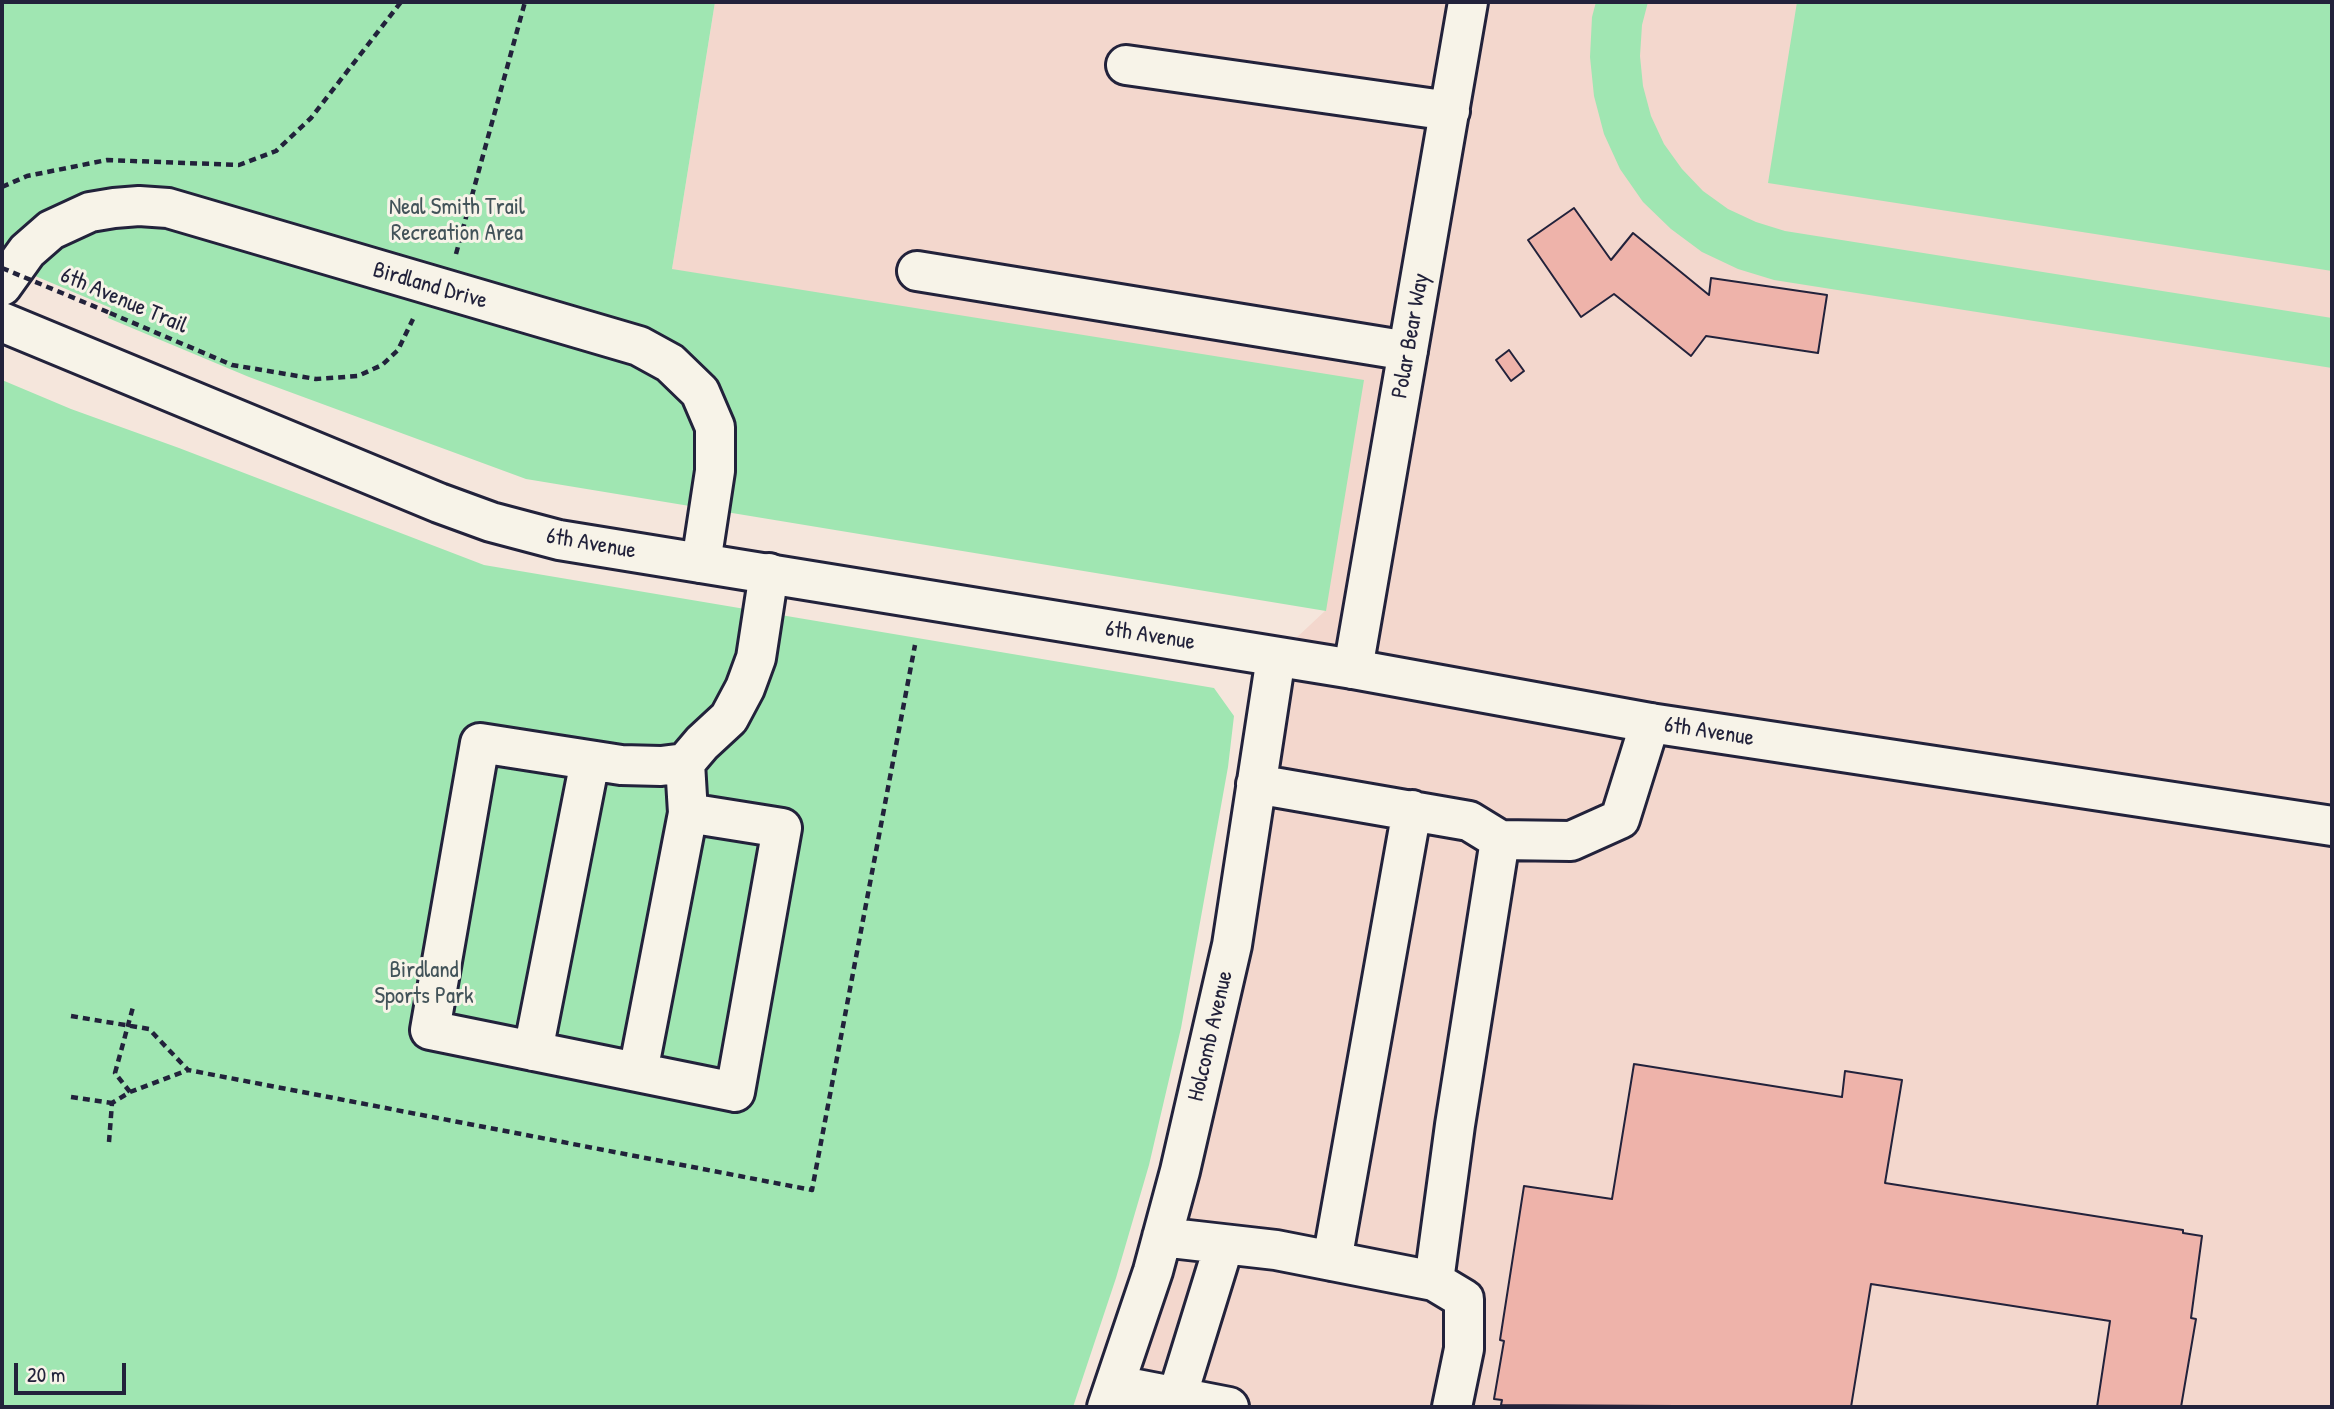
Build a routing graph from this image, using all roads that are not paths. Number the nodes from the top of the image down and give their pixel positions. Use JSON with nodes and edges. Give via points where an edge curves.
{"nodes":[{"id":1,"x":1468,"y":2,"type":"edge"},
{"id":2,"x":1126,"y":65,"type":"dead end"},
{"id":3,"x":1450,"y":111,"type":"junction"},
{"id":4,"x":917,"y":271,"type":"dead end"},
{"id":5,"x":2,"y":286,"type":"edge"},
{"id":6,"x":2,"y":322,"type":"edge"},
{"id":7,"x":1408,"y":351,"type":"junction"},
{"id":8,"x":701,"y":563,"type":"junction"},
{"id":9,"x":769,"y":573,"type":"junction"},
{"id":10,"x":1276,"y":657,"type":"junction"},
{"id":11,"x":1353,"y":669,"type":"junction"},
{"id":12,"x":1650,"y":723,"type":"junction"},
{"id":13,"x":590,"y":761,"type":"junction"},
{"id":14,"x":685,"y":764,"type":"junction"},
{"id":15,"x":1256,"y":784,"type":"junction"},
{"id":16,"x":1412,"y":810,"type":"junction"},
{"id":17,"x":688,"y":813,"type":"junction"},
{"id":18,"x":2332,"y":826,"type":"edge"},
{"id":19,"x":1500,"y":841,"type":"junction"},
{"id":20,"x":533,"y":1051,"type":"junction"},
{"id":21,"x":638,"y":1072,"type":"junction"},
{"id":22,"x":1162,"y":1237,"type":"junction"},
{"id":23,"x":1224,"y":1245,"type":"junction"},
{"id":24,"x":1332,"y":1261,"type":"junction"},
{"id":25,"x":1434,"y":1281,"type":"junction"},
{"id":26,"x":1112,"y":1396,"type":"edge"},
{"id":27,"x":1177,"y":1397,"type":"junction"},
{"id":28,"x":1229,"y":1407,"type":"edge"},
{"id":29,"x":1452,"y":1407,"type":"edge"}],
"edges":[{"from":1,"to":3,"type":"main road","name":"Polar Bear Way"},
{"from":2,"to":3,"type":"main road"},
{"from":3,"to":7,"type":"main road","name":"Polar Bear Way"},
{"from":4,"to":7,"type":"main road"},
{"from":5,"to":8,"type":"main road","name":"Birdland Drive","via":[[27,251],[51,230],[90,212],[168,208],[639,346],[670,363],[700,392],[715,427],[715,471]]},
{"from":6,"to":8,"type":"main road","name":"6th Avenue","via":[[491,522],[559,540]]},
{"from":7,"to":11,"type":"main road","name":"Polar Bear Way"},
{"from":8,"to":9,"type":"main road","name":"6th Avenue"},
{"from":9,"to":10,"type":"main road","name":"6th Avenue"},
{"from":9,"to":14,"type":"main road","via":[[756,658],[745,688],[729,718]]},
{"from":10,"to":11,"type":"main road","name":"6th Avenue"},
{"from":10,"to":15,"type":"main road","name":"Holcomb Avenue"},
{"from":11,"to":12,"type":"main road","name":"6th Avenue"},
{"from":12,"to":18,"type":"main road","name":"6th Avenue"},
{"from":12,"to":19,"type":"main road","via":[[1620,819],[1572,841]]},
{"from":13,"to":14,"type":"main road"},
{"from":13,"to":20,"type":"main road"},
{"from":13,"to":20,"type":"main road","via":[[480,743],[430,1030]]},
{"from":14,"to":17,"type":"main road"},
{"from":15,"to":16,"type":"main road"},
{"from":15,"to":22,"type":"main road","name":"Holcomb Avenue","via":[[1232,945]]},
{"from":16,"to":19,"type":"main road","via":[[1469,821]]},
{"from":16,"to":24,"type":"main road"},
{"from":17,"to":21,"type":"main road"},
{"from":17,"to":21,"type":"main road","via":[[782,828],[735,1091]]},
{"from":19,"to":25,"type":"main road"},
{"from":20,"to":21,"type":"main road"},
{"from":22,"to":23,"type":"main road"},
{"from":22,"to":26,"type":"main road","name":"Holcomb Avenue"},
{"from":23,"to":24,"type":"main road"},
{"from":23,"to":27,"type":"main road"},
{"from":24,"to":25,"type":"main road"},
{"from":25,"to":29,"type":"main road","via":[[1464,1300],[1464,1349]]},
{"from":26,"to":27,"type":"main road"},
{"from":27,"to":28,"type":"main road"}]}
